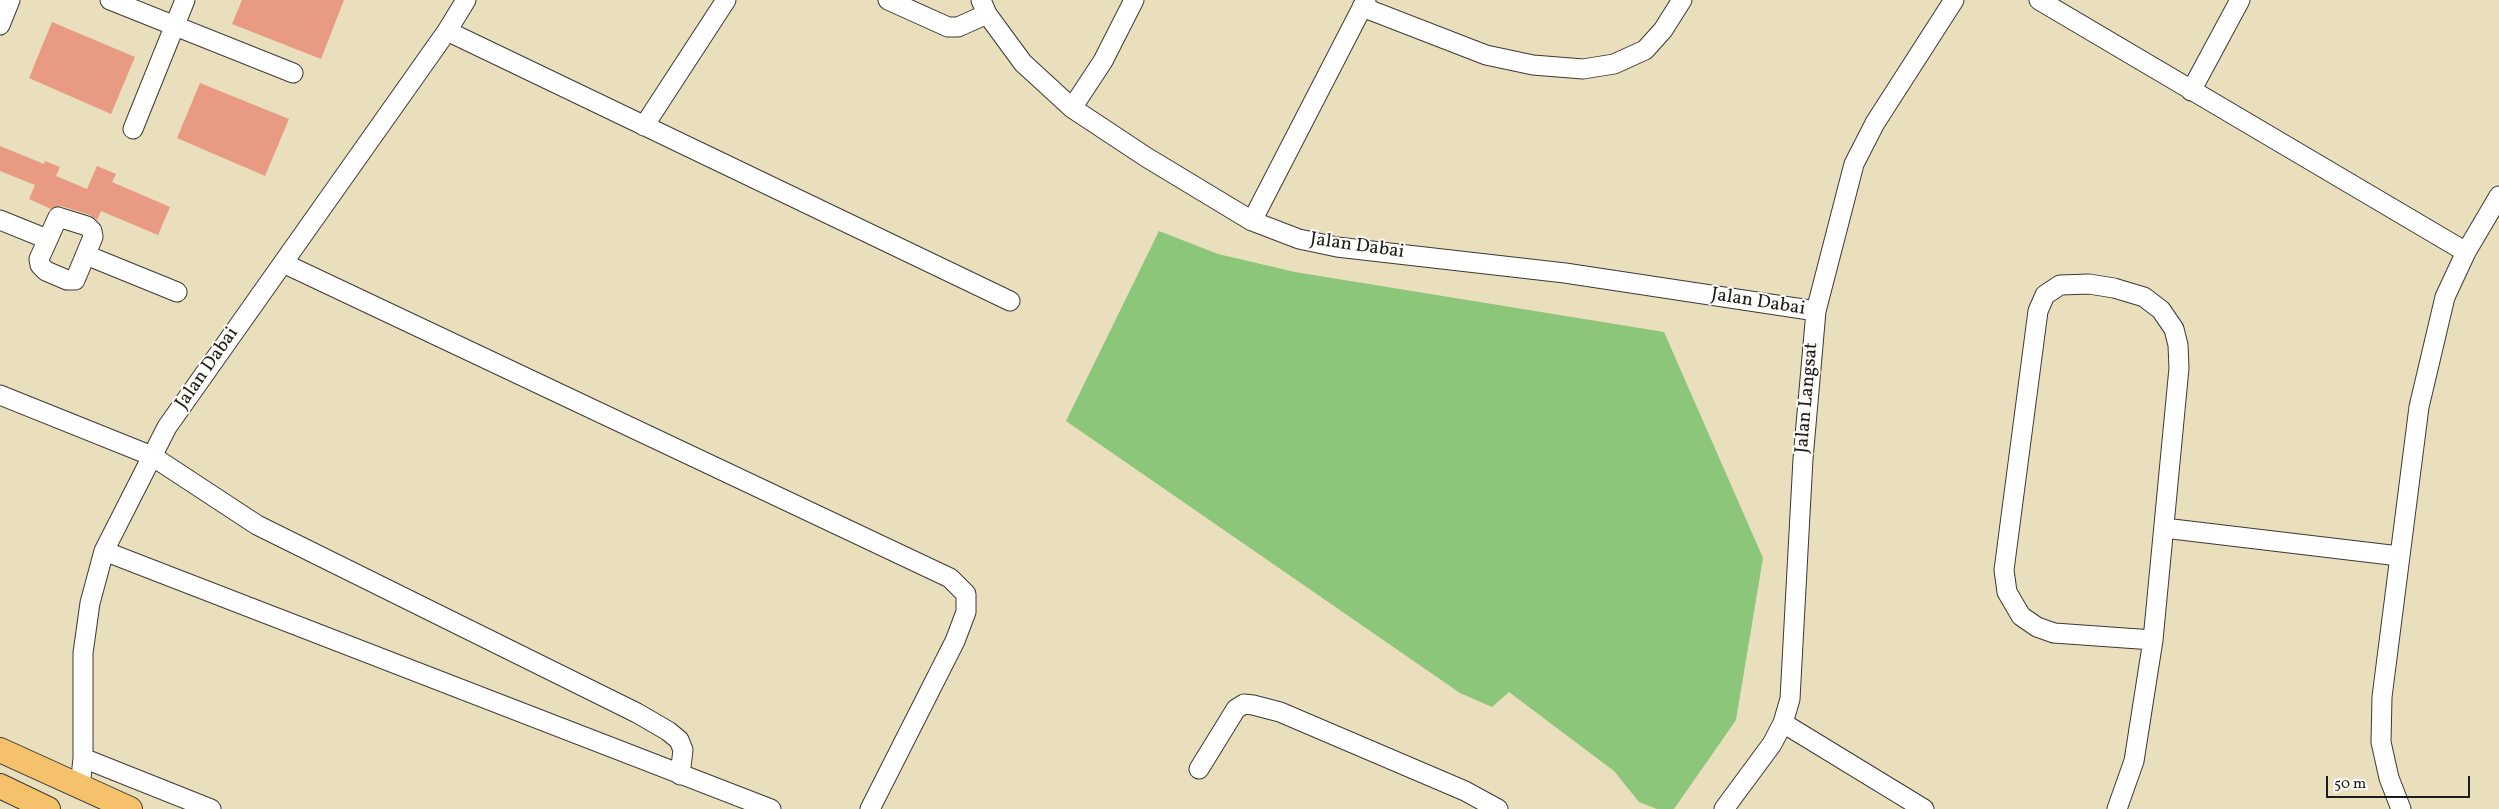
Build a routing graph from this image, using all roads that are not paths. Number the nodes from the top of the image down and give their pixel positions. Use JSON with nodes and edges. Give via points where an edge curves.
{"nodes":[{"id":1,"x":10,"y":0,"type":"edge"},
{"id":2,"x":110,"y":0,"type":"edge"},
{"id":3,"x":185,"y":0,"type":"edge"},
{"id":4,"x":466,"y":0,"type":"edge"},
{"id":5,"x":726,"y":0,"type":"edge"},
{"id":6,"x":888,"y":0,"type":"edge"},
{"id":7,"x":1134,"y":0,"type":"edge"},
{"id":8,"x":1682,"y":0,"type":"edge"},
{"id":9,"x":1954,"y":0,"type":"edge"},
{"id":10,"x":2039,"y":0,"type":"edge"},
{"id":11,"x":2240,"y":0,"type":"edge"},
{"id":12,"x":1364,"y":4,"type":"edge"},
{"id":13,"x":984,"y":7,"type":"edge"},
{"id":14,"x":0,"y":26,"type":"edge"},
{"id":15,"x":175,"y":26,"type":"junction"},
{"id":16,"x":447,"y":31,"type":"junction"},
{"id":17,"x":293,"y":73,"type":"dead end"},
{"id":18,"x":2191,"y":91,"type":"junction"},
{"id":19,"x":1072,"y":108,"type":"junction"},
{"id":20,"x":644,"y":126,"type":"junction"},
{"id":21,"x":134,"y":129,"type":"dead end"},
{"id":22,"x":2499,"y":196,"type":"edge"},
{"id":23,"x":0,"y":220,"type":"edge"},
{"id":24,"x":1252,"y":221,"type":"junction"},
{"id":25,"x":47,"y":239,"type":"junction"},
{"id":26,"x":2466,"y":252,"type":"junction"},
{"id":27,"x":86,"y":254,"type":"junction"},
{"id":28,"x":283,"y":263,"type":"junction"},
{"id":29,"x":177,"y":292,"type":"dead end"},
{"id":30,"x":1010,"y":301,"type":"dead end"},
{"id":31,"x":1816,"y":311,"type":"junction"},
{"id":32,"x":0,"y":395,"type":"edge"},
{"id":33,"x":152,"y":456,"type":"junction"},
{"id":34,"x":2164,"y":528,"type":"junction"},
{"id":35,"x":104,"y":551,"type":"junction"},
{"id":36,"x":2399,"y":556,"type":"junction"},
{"id":37,"x":2152,"y":640,"type":"junction"},
{"id":38,"x":1783,"y":723,"type":"junction"},
{"id":39,"x":0,"y":750,"type":"edge"},
{"id":40,"x":83,"y":758,"type":"junction"},
{"id":41,"x":1199,"y":769,"type":"dead end"},
{"id":42,"x":680,"y":775,"type":"junction"},
{"id":43,"x":0,"y":786,"type":"edge"},
{"id":44,"x":80,"y":788,"type":"junction"},
{"id":45,"x":48,"y":809,"type":"edge"},
{"id":46,"x":130,"y":809,"type":"edge"},
{"id":47,"x":211,"y":809,"type":"edge"},
{"id":48,"x":771,"y":809,"type":"edge"},
{"id":49,"x":870,"y":809,"type":"edge"},
{"id":50,"x":1498,"y":809,"type":"edge"},
{"id":51,"x":1724,"y":809,"type":"edge"},
{"id":52,"x":1924,"y":809,"type":"edge"},
{"id":53,"x":2117,"y":809,"type":"edge"},
{"id":54,"x":2401,"y":809,"type":"edge"}],
"edges":[{"from":1,"to":14,"type":"street"},
{"from":2,"to":15,"type":"street"},
{"from":3,"to":15,"type":"street"},
{"from":4,"to":16,"type":"street","name":"Jalan Dabai"},
{"from":5,"to":20,"type":"street"},
{"from":6,"to":13,"type":"street","via":[[948,27],[958,27]]},
{"from":7,"to":19,"type":"street","via":[[1103,61]]},
{"from":8,"to":12,"type":"street","via":[[1663,30],[1645,50],[1614,64],[1583,69],[1533,65],[1486,55]]},
{"from":9,"to":31,"type":"street","name":"Jalan Langsat","via":[[1875,123],[1854,164]]},
{"from":10,"to":18,"type":"street"},
{"from":11,"to":18,"type":"street"},
{"from":12,"to":24,"type":"street"},
{"from":13,"to":19,"type":"street","name":"Jalan Dabai","via":[[1023,64]]},
{"from":15,"to":17,"type":"street"},
{"from":15,"to":21,"type":"street"},
{"from":16,"to":20,"type":"street"},
{"from":16,"to":28,"type":"street","name":"Jalan Dabai"},
{"from":18,"to":26,"type":"street"},
{"from":19,"to":24,"type":"street","name":"Jalan Dabai"},
{"from":20,"to":30,"type":"street"},
{"from":22,"to":26,"type":"street"},
{"from":23,"to":25,"type":"street"},
{"from":24,"to":31,"type":"street","name":"Jalan Dabai","via":[[1299,239],[1337,247],[1565,273]]},
{"from":25,"to":27,"type":"street","via":[[58,217],[87,226],[93,237]]},
{"from":25,"to":27,"type":"street","via":[[39,259],[40,265],[60,277],[75,280]]},
{"from":26,"to":36,"type":"street","via":[[2438,318],[2421,398]]},
{"from":27,"to":29,"type":"street"},
{"from":28,"to":33,"type":"street","name":"Jalan Dabai","via":[[167,427]]},
{"from":28,"to":49,"type":"street","via":[[950,578],[966,594],[966,612],[955,641]]},
{"from":31,"to":38,"type":"street","name":"Jalan Langsat","via":[[1803,459],[1790,699]]},
{"from":32,"to":33,"type":"street"},
{"from":33,"to":35,"type":"street","name":"Jalan Dabai"},
{"from":33,"to":42,"type":"street","via":[[257,525],[668,731],[679,740],[684,750]]},
{"from":34,"to":36,"type":"street"},
{"from":34,"to":37,"type":"street"},
{"from":34,"to":37,"type":"street","via":[[2179,368],[2174,329],[2161,310],[2144,297],[2089,284],[2060,285],[2045,295],[2038,311],[2004,570],[2007,592],[2021,616],[2054,633]]},
{"from":35,"to":40,"type":"street","name":"Jalan Dabai","via":[[90,603],[83,653]]},
{"from":35,"to":42,"type":"street"},
{"from":36,"to":54,"type":"street","via":[[2382,697],[2381,742],[2389,778]]},
{"from":37,"to":53,"type":"street","via":[[2134,762]]},
{"from":38,"to":51,"type":"street","name":"Jalan Langsat","via":[[1772,744]]},
{"from":38,"to":52,"type":"street"},
{"from":39,"to":44,"type":"main road"},
{"from":40,"to":44,"type":"street","name":"Jalan Dabai"},
{"from":40,"to":47,"type":"street"},
{"from":41,"to":50,"type":"street","via":[[1236,709],[1244,704],[1253,705],[1289,716],[1465,791]]},
{"from":42,"to":48,"type":"street"},
{"from":43,"to":45,"type":"main road"},
{"from":44,"to":46,"type":"main road"}]}
